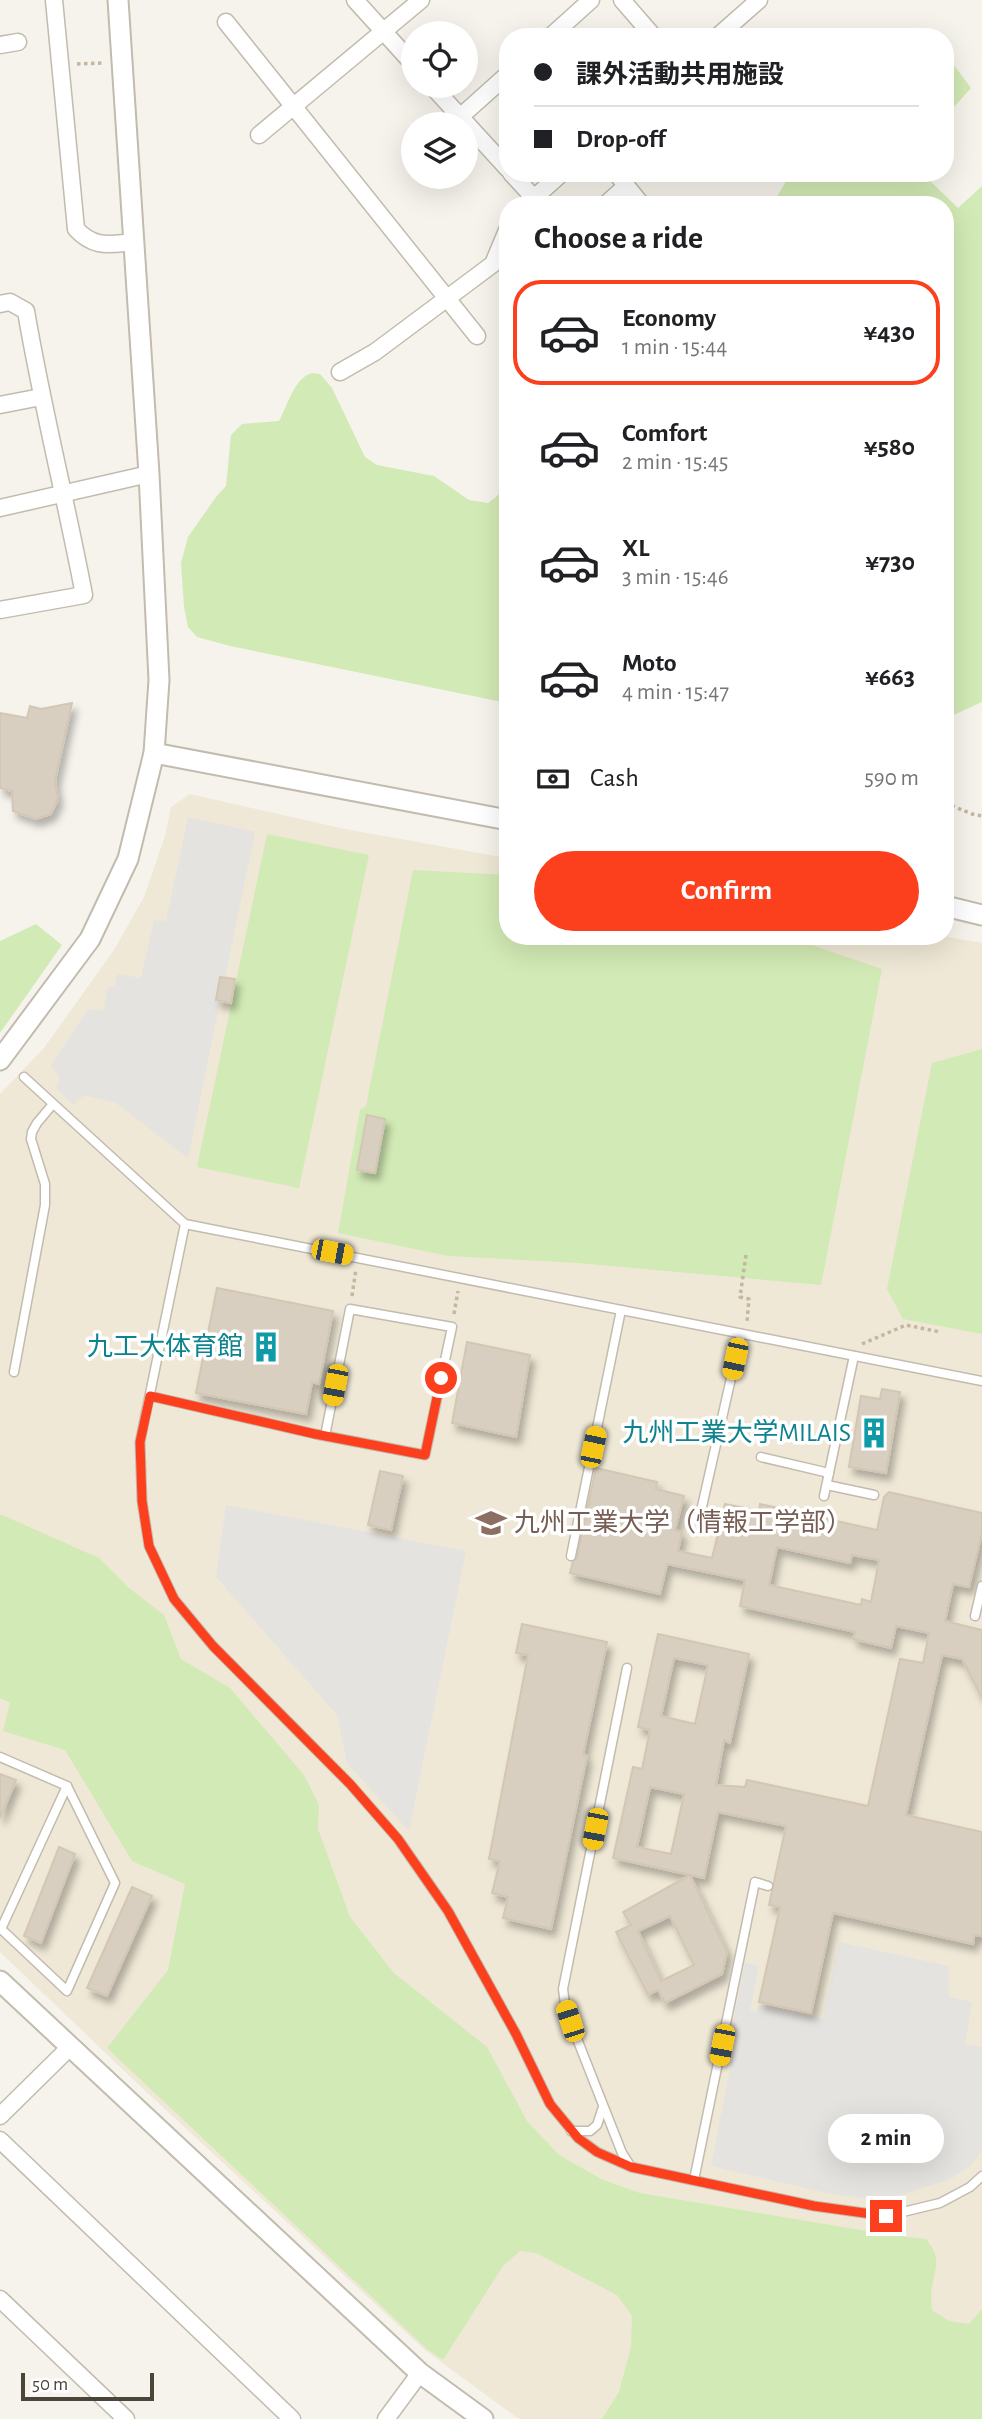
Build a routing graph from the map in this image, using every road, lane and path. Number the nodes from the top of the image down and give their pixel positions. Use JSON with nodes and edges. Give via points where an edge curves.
{"nodes":[{"id":1,"x":54,"y":0,"type":"edge"},
{"id":2,"x":118,"y":0,"type":"edge"},
{"id":3,"x":355,"y":0,"type":"edge"},
{"id":4,"x":421,"y":0,"type":"edge"},
{"id":5,"x":591,"y":0,"type":"edge"},
{"id":6,"x":622,"y":0,"type":"edge"},
{"id":7,"x":759,"y":0,"type":"edge"},
{"id":8,"x":226,"y":22,"type":"dead end"},
{"id":9,"x":560,"y":28,"type":"edge"},
{"id":10,"x":646,"y":28,"type":"edge"},
{"id":11,"x":727,"y":28,"type":"edge"},
{"id":12,"x":384,"y":33,"type":"junction"},
{"id":13,"x":18,"y":42,"type":"dead end"},
{"id":14,"x":0,"y":45,"type":"edge"},
{"id":15,"x":401,"y":51,"type":"edge"},
{"id":16,"x":122,"y":62,"type":"junction"},
{"id":17,"x":61,"y":65,"type":"junction"},
{"id":18,"x":499,"y":82,"type":"edge"},
{"id":19,"x":443,"y":98,"type":"edge"},
{"id":20,"x":294,"y":107,"type":"junction"},
{"id":21,"x":455,"y":112,"type":"edge"},
{"id":22,"x":466,"y":112,"type":"edge"},
{"id":23,"x":259,"y":135,"type":"dead end"},
{"id":24,"x":478,"y":136,"type":"edge"},
{"id":25,"x":499,"y":159,"type":"edge"},
{"id":26,"x":552,"y":182,"type":"edge"},
{"id":27,"x":623,"y":182,"type":"edge"},
{"id":28,"x":537,"y":196,"type":"edge"},
{"id":29,"x":635,"y":196,"type":"edge"},
{"id":30,"x":135,"y":242,"type":"junction"},
{"id":31,"x":499,"y":250,"type":"edge"},
{"id":32,"x":447,"y":299,"type":"junction"},
{"id":33,"x":0,"y":304,"type":"edge"},
{"id":34,"x":477,"y":336,"type":"dead end"},
{"id":35,"x":340,"y":372,"type":"dead end"},
{"id":36,"x":41,"y":397,"type":"junction"},
{"id":37,"x":0,"y":405,"type":"edge"},
{"id":38,"x":149,"y":474,"type":"junction"},
{"id":39,"x":65,"y":495,"type":"junction"},
{"id":40,"x":0,"y":508,"type":"edge"},
{"id":41,"x":0,"y":611,"type":"edge"},
{"id":42,"x":154,"y":753,"type":"junction"},
{"id":43,"x":954,"y":807,"type":"edge"},
{"id":44,"x":982,"y":816,"type":"edge"},
{"id":45,"x":499,"y":818,"type":"edge"},
{"id":46,"x":954,"y":908,"type":"edge"},
{"id":47,"x":982,"y":915,"type":"edge"},
{"id":48,"x":0,"y":1059,"type":"edge"},
{"id":49,"x":24,"y":1077,"type":"dead end"},
{"id":50,"x":53,"y":1104,"type":"junction"},
{"id":51,"x":185,"y":1224,"type":"junction"},
{"id":52,"x":746,"y":1255,"type":"dead end"},
{"id":53,"x":358,"y":1257,"type":"junction"},
{"id":54,"x":460,"y":1277,"type":"junction"},
{"id":55,"x":350,"y":1309,"type":"junction"},
{"id":56,"x":621,"y":1310,"type":"junction"},
{"id":57,"x":452,"y":1327,"type":"junction"},
{"id":58,"x":940,"y":1332,"type":"dead end"},
{"id":59,"x":743,"y":1334,"type":"junction"},
{"id":60,"x":853,"y":1356,"type":"junction"},
{"id":61,"x":14,"y":1372,"type":"dead end"},
{"id":62,"x":982,"y":1381,"type":"edge"},
{"id":63,"x":150,"y":1396,"type":"junction"},
{"id":64,"x":325,"y":1436,"type":"junction"},
{"id":65,"x":761,"y":1457,"type":"dead end"},
{"id":66,"x":829,"y":1473,"type":"junction"},
{"id":67,"x":827,"y":1485,"type":"junction"},
{"id":68,"x":874,"y":1494,"type":"dead end"},
{"id":69,"x":824,"y":1496,"type":"dead end"},
{"id":70,"x":701,"y":1511,"type":"dead end"},
{"id":71,"x":571,"y":1556,"type":"dead end"},
{"id":72,"x":982,"y":1586,"type":"edge"},
{"id":73,"x":975,"y":1616,"type":"dead end"},
{"id":74,"x":627,"y":1668,"type":"dead end"},
{"id":75,"x":0,"y":1756,"type":"edge"},
{"id":76,"x":67,"y":1786,"type":"junction"},
{"id":77,"x":768,"y":1886,"type":"dead end"},
{"id":78,"x":1,"y":1929,"type":"edge"},
{"id":79,"x":0,"y":1981,"type":"edge"},
{"id":80,"x":70,"y":2046,"type":"junction"},
{"id":81,"x":603,"y":2104,"type":"junction"},
{"id":82,"x":0,"y":2116,"type":"edge"},
{"id":83,"x":571,"y":2130,"type":"junction"},
{"id":84,"x":0,"y":2140,"type":"edge"},
{"id":85,"x":631,"y":2167,"type":"junction"},
{"id":86,"x":982,"y":2176,"type":"edge"},
{"id":87,"x":694,"y":2180,"type":"junction"},
{"id":88,"x":0,"y":2299,"type":"edge"},
{"id":89,"x":420,"y":2373,"type":"junction"},
{"id":90,"x":126,"y":2419,"type":"edge"},
{"id":91,"x":292,"y":2419,"type":"edge"},
{"id":92,"x":386,"y":2419,"type":"edge"},
{"id":93,"x":482,"y":2419,"type":"edge"}],
"edges":[{"from":1,"to":17,"type":"street"},
{"from":2,"to":16,"type":"street"},
{"from":3,"to":12,"type":"street"},
{"from":4,"to":12,"type":"street"},
{"from":5,"to":9,"type":"street"},
{"from":6,"to":10,"type":"street"},
{"from":7,"to":11,"type":"street"},
{"from":8,"to":20,"type":"street"},
{"from":12,"to":15,"type":"street"},
{"from":12,"to":20,"type":"street"},
{"from":13,"to":14,"type":"street"},
{"from":16,"to":17,"type":"path"},
{"from":16,"to":30,"type":"street"},
{"from":17,"to":30,"type":"street","via":[[76,229],[86,240],[100,245]]},
{"from":18,"to":22,"type":"street"},
{"from":19,"to":21,"type":"street"},
{"from":20,"to":23,"type":"street"},
{"from":20,"to":32,"type":"street"},
{"from":24,"to":25,"type":"street"},
{"from":26,"to":28,"type":"street"},
{"from":27,"to":29,"type":"street"},
{"from":30,"to":38,"type":"street"},
{"from":31,"to":32,"type":"street","via":[[493,264]]},
{"from":32,"to":34,"type":"street"},
{"from":32,"to":35,"type":"street"},
{"from":33,"to":36,"type":"street","via":[[10,302],[26,311]]},
{"from":36,"to":37,"type":"street"},
{"from":36,"to":39,"type":"street"},
{"from":38,"to":39,"type":"street"},
{"from":38,"to":42,"type":"street","via":[[159,680]]},
{"from":39,"to":40,"type":"street"},
{"from":39,"to":41,"type":"street","via":[[84,595]]},
{"from":42,"to":45,"type":"street"},
{"from":42,"to":48,"type":"street","via":[[128,859],[90,939]]},
{"from":43,"to":44,"type":"path"},
{"from":46,"to":47,"type":"street"},
{"from":49,"to":50,"type":"lane"},
{"from":50,"to":51,"type":"lane"},
{"from":50,"to":61,"type":"lane","via":[[32,1132],[45,1205]]},
{"from":51,"to":53,"type":"lane"},
{"from":51,"to":63,"type":"lane"},
{"from":52,"to":59,"type":"path","via":[[740,1297],[748,1299]]},
{"from":53,"to":54,"type":"lane"},
{"from":53,"to":55,"type":"path"},
{"from":54,"to":56,"type":"lane"},
{"from":54,"to":57,"type":"path"},
{"from":55,"to":57,"type":"lane"},
{"from":55,"to":64,"type":"lane"},
{"from":56,"to":59,"type":"lane"},
{"from":56,"to":71,"type":"lane"},
{"from":57,"to":64,"type":"lane","via":[[425,1455]]},
{"from":58,"to":60,"type":"path","via":[[906,1325],[855,1348]]},
{"from":59,"to":60,"type":"lane"},
{"from":59,"to":70,"type":"lane"},
{"from":60,"to":62,"type":"lane"},
{"from":60,"to":66,"type":"lane"},
{"from":63,"to":64,"type":"lane"},
{"from":63,"to":83,"type":"lane","via":[[140,1442],[142,1501],[149,1546],[174,1599],[213,1646],[398,1839],[448,1911],[550,2104]]},
{"from":65,"to":66,"type":"lane"},
{"from":66,"to":67,"type":"lane"},
{"from":67,"to":68,"type":"lane"},
{"from":67,"to":69,"type":"lane"},
{"from":72,"to":73,"type":"lane"},
{"from":74,"to":81,"type":"lane","via":[[563,1989],[570,2021]]},
{"from":75,"to":76,"type":"lane"},
{"from":76,"to":78,"type":"lane"},
{"from":76,"to":78,"type":"lane","via":[[115,1883],[67,1991]]},
{"from":77,"to":87,"type":"lane","via":[[755,1882]]},
{"from":79,"to":80,"type":"street"},
{"from":80,"to":82,"type":"street"},
{"from":80,"to":89,"type":"street"},
{"from":81,"to":83,"type":"lane","via":[[602,2116],[590,2132]]},
{"from":81,"to":85,"type":"lane"},
{"from":83,"to":85,"type":"lane","via":[[597,2152]]},
{"from":84,"to":91,"type":"street"},
{"from":85,"to":87,"type":"lane"},
{"from":86,"to":87,"type":"lane","via":[[940,2203],[886,2216]]},
{"from":88,"to":90,"type":"street"},
{"from":89,"to":92,"type":"street"},
{"from":89,"to":93,"type":"street"}]}
